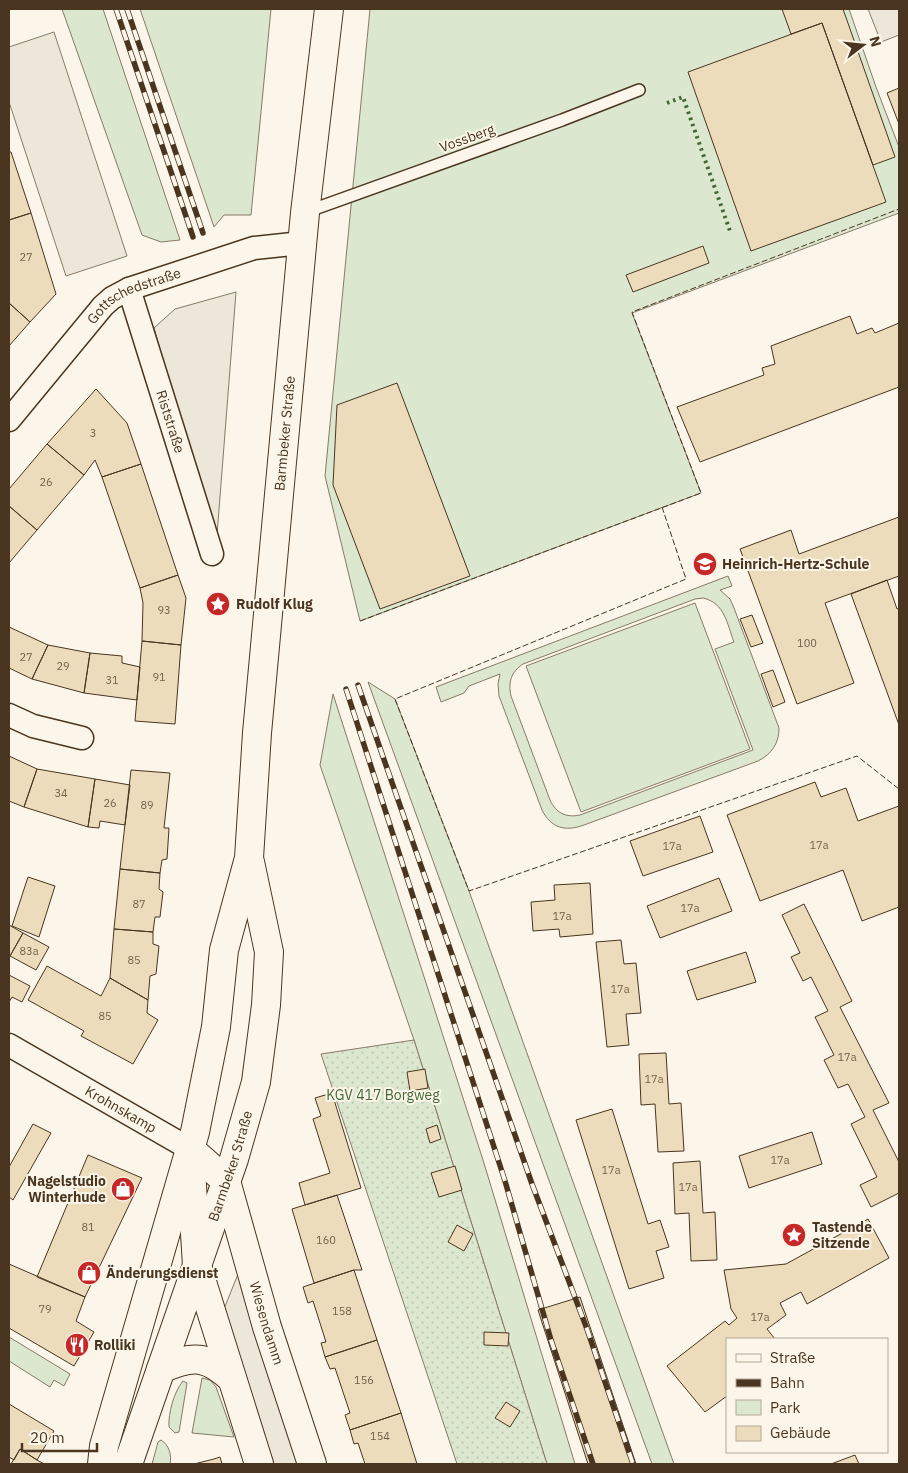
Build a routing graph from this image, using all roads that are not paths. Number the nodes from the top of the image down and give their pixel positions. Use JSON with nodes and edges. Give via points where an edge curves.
{"nodes":[{"id":1,"x":329,"y":9,"type":"edge"},
{"id":2,"x":639,"y":90,"type":"dead end"},
{"id":3,"x":305,"y":213,"type":"junction"},
{"id":4,"x":302,"y":243,"type":"junction"},
{"id":5,"x":129,"y":289,"type":"junction"},
{"id":6,"x":9,"y":420,"type":"edge"},
{"id":7,"x":212,"y":554,"type":"dead end"},
{"id":8,"x":9,"y":715,"type":"edge"},
{"id":9,"x":82,"y":738,"type":"dead end"},
{"id":10,"x":249,"y":858,"type":"junction"},
{"id":11,"x":9,"y":1046,"type":"edge"},
{"id":12,"x":190,"y":1149,"type":"junction"},
{"id":13,"x":226,"y":1181,"type":"junction"},
{"id":14,"x":197,"y":1266,"type":"junction"},
{"id":15,"x":161,"y":1369,"type":"junction"},
{"id":16,"x":232,"y":1379,"type":"junction"},
{"id":17,"x":102,"y":1464,"type":"edge"},
{"id":18,"x":128,"y":1464,"type":"edge"},
{"id":19,"x":259,"y":1464,"type":"edge"},
{"id":20,"x":312,"y":1464,"type":"edge"}],
"edges":[{"from":1,"to":3,"type":"main road","name":"Barmbeker Straße"},
{"from":2,"to":3,"type":"lane","name":"Vossberg"},
{"from":3,"to":4,"type":"main road","name":"Barmbeker Straße"},
{"from":4,"to":5,"type":"street","name":"Gottschedstraße","via":[[254,248]]},
{"from":4,"to":10,"type":"main road","name":"Barmbeker Straße","via":[[257,733]]},
{"from":5,"to":6,"type":"street","name":"Gottschedstraße","via":[[103,306]]},
{"from":5,"to":7,"type":"street","name":"Riststraße"},
{"from":8,"to":9,"type":"street","via":[[33,726]]},
{"from":10,"to":12,"type":"main road","name":"Barmbeker Straße","via":[[224,950],[212,1055]]},
{"from":10,"to":13,"type":"main road","name":"Barmbeker Straße","via":[[269,952],[266,1005],[256,1082]]},
{"from":11,"to":12,"type":"street","name":"Krohnskamp"},
{"from":12,"to":13,"type":"main road","name":"Krohnskamp"},
{"from":12,"to":14,"type":"main road"},
{"from":12,"to":17,"type":"main road","name":"Barmbeker Straße","via":[[104,1446]]},
{"from":13,"to":14,"type":"main road","name":"Barmbeker Straße"},
{"from":13,"to":20,"type":"main road","name":"Wiesendamm","via":[[267,1327]]},
{"from":14,"to":15,"type":"main road","name":"Barmbeker Straße"},
{"from":14,"to":16,"type":"main road"},
{"from":15,"to":16,"type":"main road","via":[[184,1361],[202,1360],[213,1364]]},
{"from":15,"to":18,"type":"main road","name":"Barmbeker Straße"},
{"from":16,"to":19,"type":"main road"}]}
